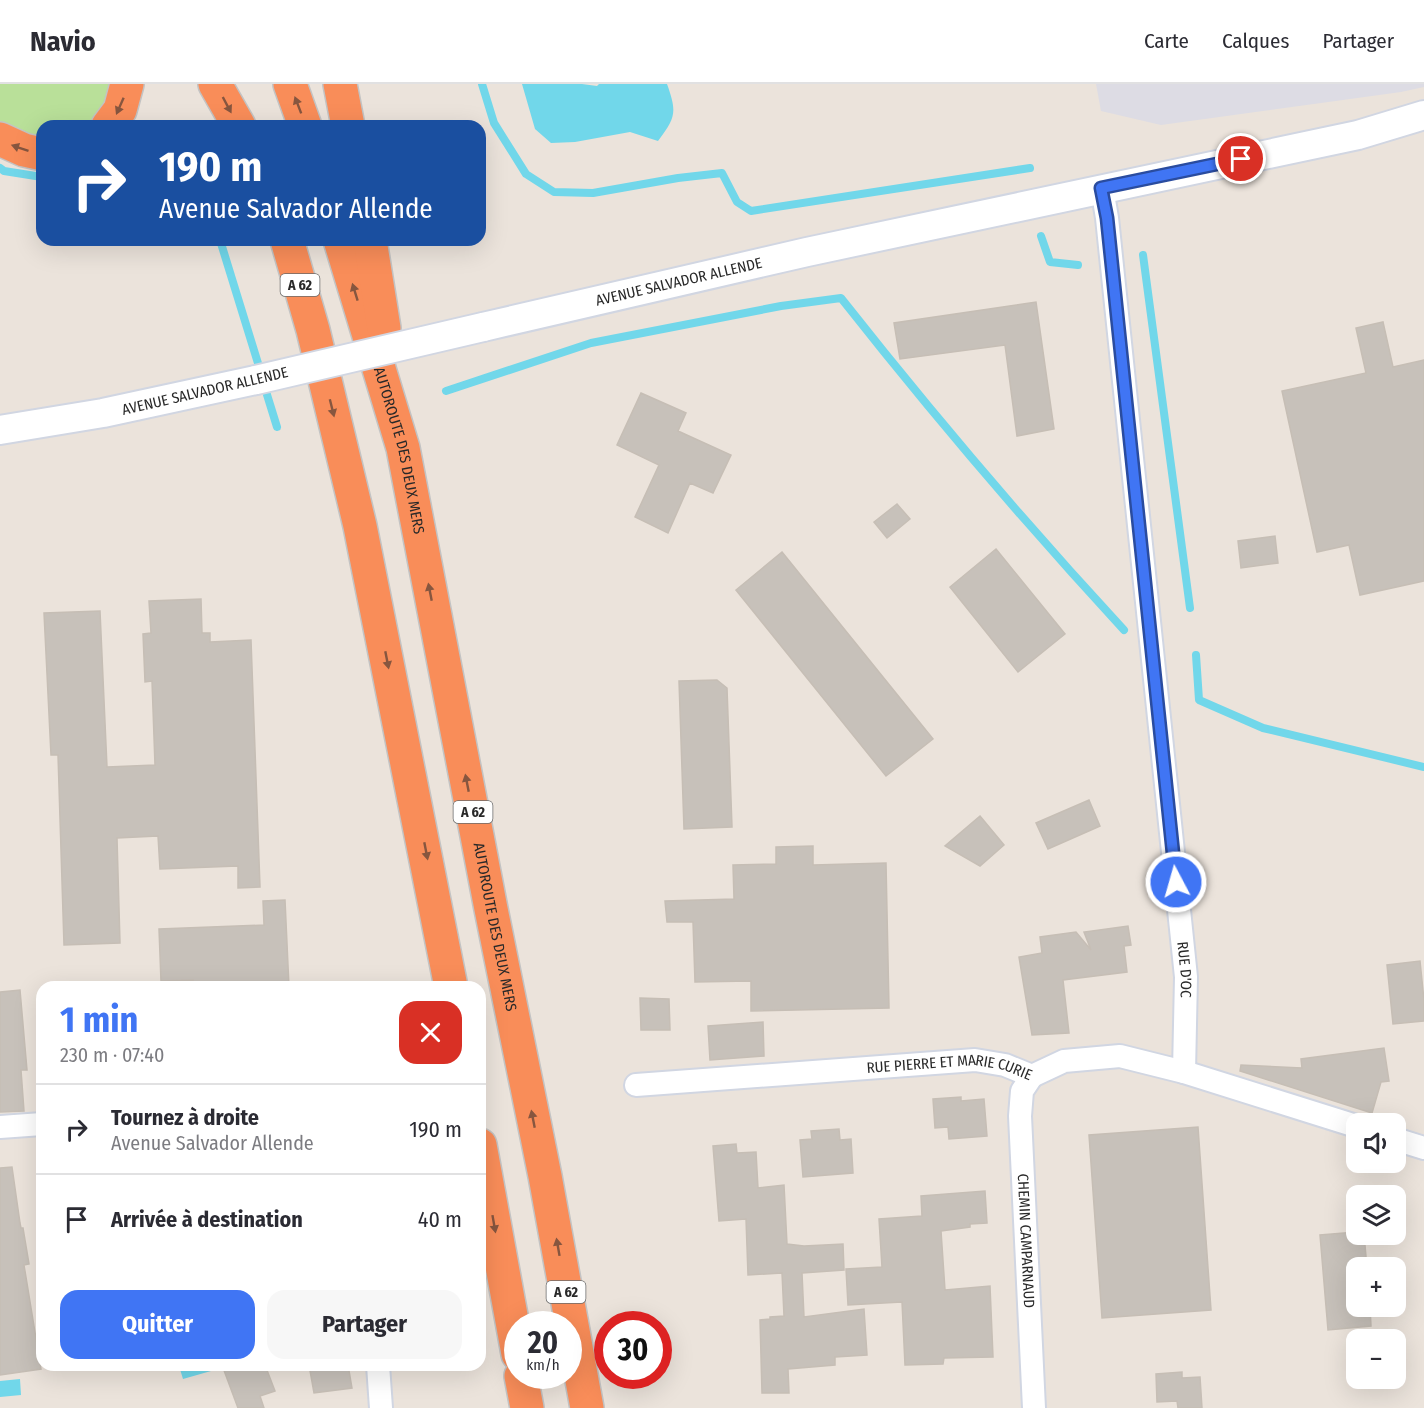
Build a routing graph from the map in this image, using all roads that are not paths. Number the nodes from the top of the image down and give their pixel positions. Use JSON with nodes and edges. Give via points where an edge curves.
{"nodes":[{"id":1,"x":127,"y":84,"type":"edge"},
{"id":2,"x":215,"y":84,"type":"edge"},
{"id":3,"x":290,"y":84,"type":"edge"},
{"id":4,"x":340,"y":84,"type":"edge"},
{"id":5,"x":1424,"y":115,"type":"edge"},
{"id":6,"x":112,"y":120,"type":"edge"},
{"id":7,"x":236,"y":120,"type":"edge"},
{"id":8,"x":303,"y":120,"type":"edge"},
{"id":9,"x":347,"y":120,"type":"edge"},
{"id":10,"x":1424,"y":130,"type":"edge"},
{"id":11,"x":1358,"y":135,"type":"junction"},
{"id":12,"x":0,"y":139,"type":"edge"},
{"id":13,"x":36,"y":153,"type":"edge"},
{"id":14,"x":1101,"y":188,"type":"junction"},
{"id":15,"x":289,"y":246,"type":"edge"},
{"id":16,"x":342,"y":246,"type":"edge"},
{"id":17,"x":371,"y":246,"type":"edge"},
{"id":18,"x":0,"y":430,"type":"edge"},
{"id":19,"x":403,"y":448,"type":"junction"},
{"id":20,"x":451,"y":981,"type":"edge"},
{"id":21,"x":1184,"y":1072,"type":"junction"},
{"id":22,"x":1032,"y":1076,"type":"junction"},
{"id":23,"x":636,"y":1085,"type":"dead end"},
{"id":24,"x":1346,"y":1123,"type":"edge"},
{"id":25,"x":36,"y":1124,"type":"edge"},
{"id":26,"x":0,"y":1127,"type":"edge"},
{"id":27,"x":1406,"y":1142,"type":"edge"},
{"id":28,"x":1424,"y":1148,"type":"edge"},
{"id":29,"x":486,"y":1178,"type":"edge"},
{"id":30,"x":510,"y":1311,"type":"edge"},
{"id":31,"x":378,"y":1371,"type":"edge"},
{"id":32,"x":523,"y":1389,"type":"edge"},
{"id":33,"x":381,"y":1408,"type":"edge"},
{"id":34,"x":527,"y":1408,"type":"edge"},
{"id":35,"x":587,"y":1408,"type":"edge"},
{"id":36,"x":1034,"y":1408,"type":"edge"}],
"edges":[{"from":1,"to":6,"type":"highway","one_way":true,"via":[[120,110]]},
{"from":2,"to":7,"type":"highway","one_way":true},
{"from":8,"to":3,"type":"highway","one_way":true},
{"from":4,"to":9,"type":"highway"},
{"from":5,"to":11,"type":"street","name":"AVENUE SALVADOR ALLENDE"},
{"from":10,"to":11,"type":"street","name":"AVENUE SALVADOR ALLENDE"},
{"from":11,"to":14,"type":"street","name":"AVENUE SALVADOR ALLENDE"},
{"from":13,"to":12,"type":"highway","one_way":true},
{"from":14,"to":18,"type":"street","name":"AVENUE SALVADOR ALLENDE","bridge":true,"via":[[256,380],[103,413]]},
{"from":14,"to":21,"type":"street","name":"RUE D'OC","via":[[1186,977]]},
{"from":15,"to":20,"type":"highway","number":"A 62","one_way":true,"via":[[360,526]]},
{"from":19,"to":16,"type":"highway","name":"AUTOROUTE DES DEUX MERS","number":"A 62","one_way":true},
{"from":17,"to":19,"type":"highway"},
{"from":35,"to":19,"type":"highway","name":"AUTOROUTE DES DEUX MERS","number":"A 62","one_way":true},
{"from":21,"to":22,"type":"street","name":"RUE PIERRE ET MARIE CURIE","via":[[1120,1056],[1064,1061]]},
{"from":21,"to":24,"type":"street","name":"RUE PIERRE ET MARIE CURIE"},
{"from":22,"to":23,"type":"street","name":"RUE PIERRE ET MARIE CURIE","via":[[1005,1065],[975,1060]]},
{"from":22,"to":36,"type":"street","name":"CHEMIN CAMPARNAUD","via":[[1022,1091],[1020,1116]]},
{"from":25,"to":26,"type":"street"},
{"from":27,"to":28,"type":"street"},
{"from":29,"to":30,"type":"highway","one_way":true},
{"from":31,"to":33,"type":"street"},
{"from":32,"to":34,"type":"highway"}]}
